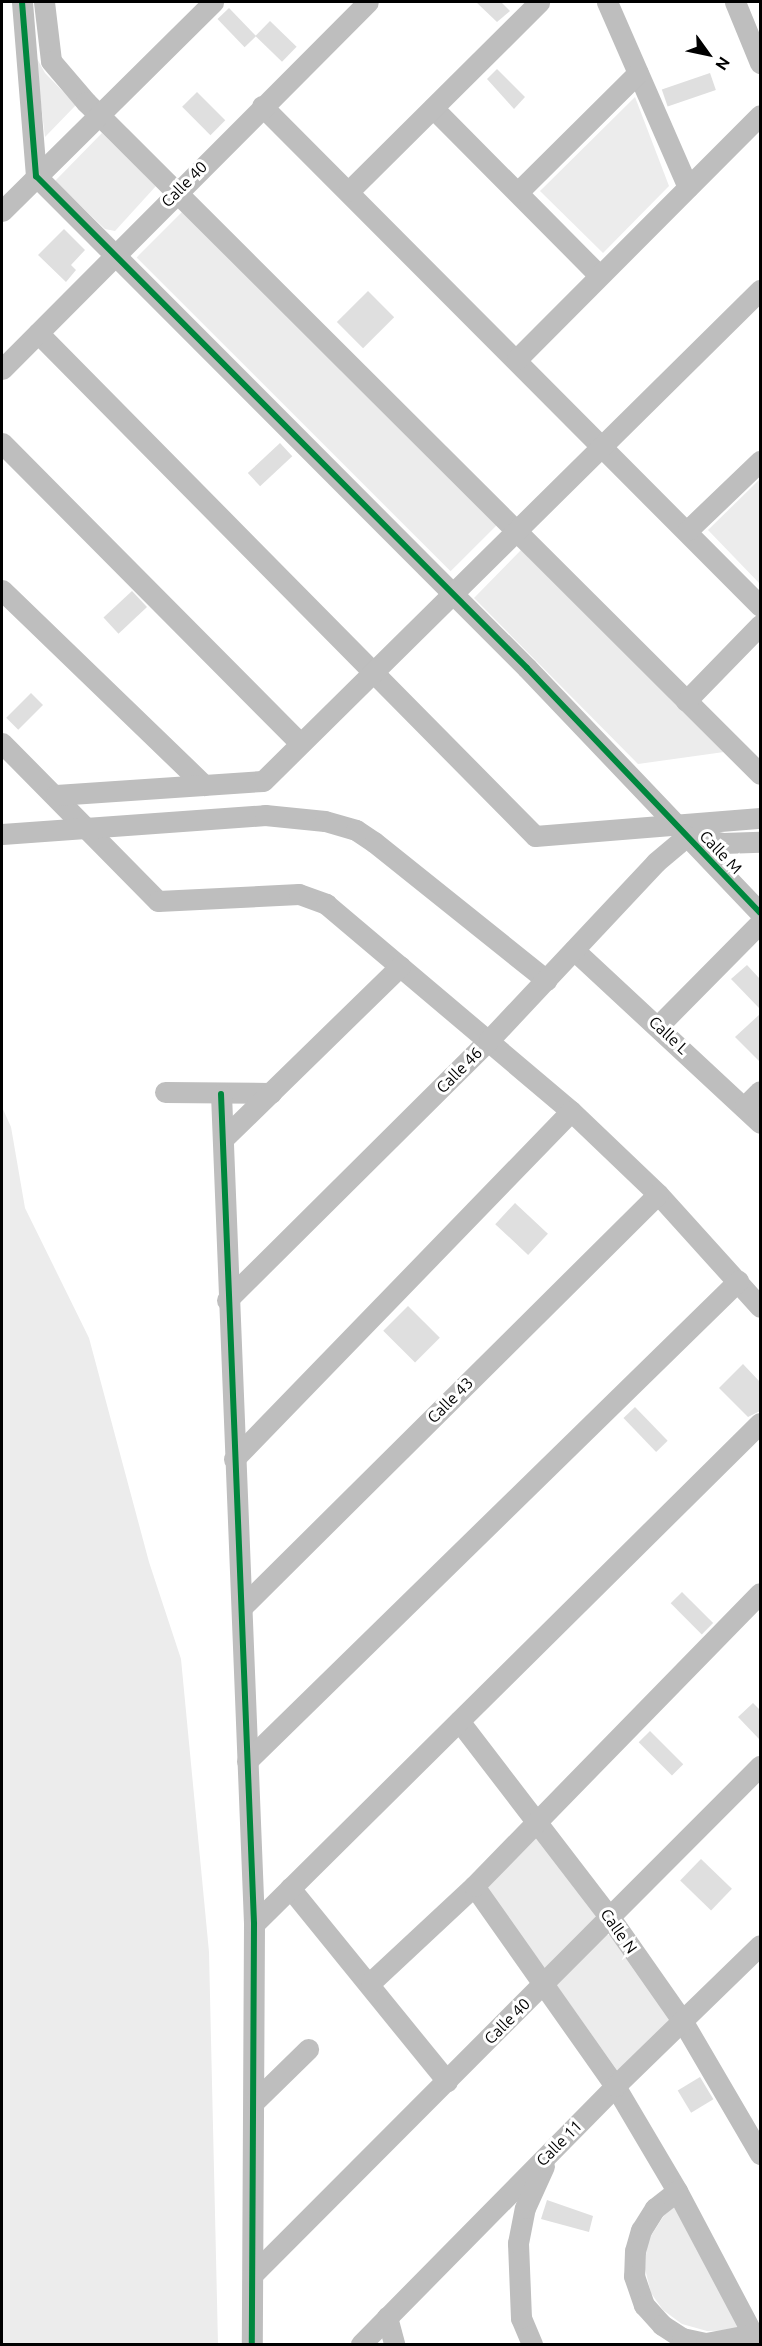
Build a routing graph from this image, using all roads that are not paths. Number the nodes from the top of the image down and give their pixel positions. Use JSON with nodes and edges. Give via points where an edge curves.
{"nodes":[{"id":1,"x":22,"y":2,"type":"edge"},
{"id":2,"x":44,"y":2,"type":"edge"},
{"id":3,"x":213,"y":2,"type":"edge"},
{"id":4,"x":368,"y":2,"type":"edge"},
{"id":5,"x":539,"y":2,"type":"edge"},
{"id":6,"x":607,"y":2,"type":"edge"},
{"id":7,"x":735,"y":2,"type":"edge"},
{"id":8,"x":760,"y":63,"type":"edge"},
{"id":9,"x":638,"y":73,"type":"junction"},
{"id":10,"x":262,"y":106,"type":"junction"},
{"id":11,"x":433,"y":108,"type":"junction"},
{"id":12,"x":99,"y":114,"type":"junction"},
{"id":13,"x":760,"y":115,"type":"edge"},
{"id":14,"x":36,"y":176,"type":"junction"},
{"id":15,"x":688,"y":187,"type":"junction"},
{"id":16,"x":176,"y":191,"type":"junction"},
{"id":17,"x":349,"y":191,"type":"junction"},
{"id":18,"x":518,"y":192,"type":"junction"},
{"id":19,"x":2,"y":211,"type":"edge"},
{"id":20,"x":113,"y":255,"type":"junction"},
{"id":21,"x":599,"y":275,"type":"junction"},
{"id":22,"x":760,"y":290,"type":"edge"},
{"id":23,"x":38,"y":333,"type":"junction"},
{"id":24,"x":517,"y":359,"type":"junction"},
{"id":25,"x":2,"y":369,"type":"edge"},
{"id":26,"x":2,"y":443,"type":"edge"},
{"id":27,"x":602,"y":445,"type":"junction"},
{"id":28,"x":760,"y":461,"type":"edge"},
{"id":29,"x":516,"y":530,"type":"junction"},
{"id":30,"x":687,"y":530,"type":"junction"},
{"id":31,"x":2,"y":590,"type":"edge"},
{"id":32,"x":451,"y":594,"type":"junction"},
{"id":33,"x":760,"y":606,"type":"edge"},
{"id":34,"x":760,"y":625,"type":"edge"},
{"id":35,"x":374,"y":672,"type":"junction"},
{"id":36,"x":686,"y":700,"type":"junction"},
{"id":37,"x":2,"y":743,"type":"edge"},
{"id":38,"x":300,"y":743,"type":"junction"},
{"id":39,"x":165,"y":749,"type":"junction"},
{"id":40,"x":760,"y":774,"type":"edge"},
{"id":41,"x":263,"y":781,"type":"junction"},
{"id":42,"x":204,"y":785,"type":"junction"},
{"id":43,"x":158,"y":788,"type":"junction"},
{"id":44,"x":56,"y":795,"type":"junction"},
{"id":45,"x":265,"y":815,"type":"junction"},
{"id":46,"x":760,"y":818,"type":"edge"},
{"id":47,"x":87,"y":826,"type":"junction"},
{"id":48,"x":682,"y":830,"type":"junction"},
{"id":49,"x":2,"y":834,"type":"edge"},
{"id":50,"x":760,"y":842,"type":"edge"},
{"id":51,"x":760,"y":913,"type":"edge"},
{"id":52,"x":760,"y":923,"type":"edge"},
{"id":53,"x":574,"y":950,"type":"junction"},
{"id":54,"x":400,"y":966,"type":"junction"},
{"id":55,"x":546,"y":980,"type":"junction"},
{"id":56,"x":659,"y":1026,"type":"junction"},
{"id":57,"x":489,"y":1040,"type":"junction"},
{"id":58,"x":760,"y":1091,"type":"edge"},
{"id":59,"x":165,"y":1092,"type":"dead end"},
{"id":60,"x":271,"y":1093,"type":"junction"},
{"id":61,"x":221,"y":1094,"type":"junction"},
{"id":62,"x":745,"y":1106,"type":"junction"},
{"id":63,"x":571,"y":1111,"type":"junction"},
{"id":64,"x":760,"y":1123,"type":"edge"},
{"id":65,"x":224,"y":1138,"type":"junction"},
{"id":66,"x":658,"y":1194,"type":"junction"},
{"id":67,"x":738,"y":1281,"type":"junction"},
{"id":68,"x":227,"y":1300,"type":"junction"},
{"id":69,"x":760,"y":1307,"type":"edge"},
{"id":70,"x":760,"y":1423,"type":"edge"},
{"id":71,"x":234,"y":1459,"type":"junction"},
{"id":72,"x":760,"y":1593,"type":"edge"},
{"id":73,"x":242,"y":1607,"type":"junction"},
{"id":74,"x":459,"y":1721,"type":"junction"},
{"id":75,"x":247,"y":1761,"type":"junction"},
{"id":76,"x":760,"y":1767,"type":"edge"},
{"id":77,"x":538,"y":1821,"type":"junction"},
{"id":78,"x":474,"y":1886,"type":"junction"},
{"id":79,"x":290,"y":1888,"type":"junction"},
{"id":80,"x":611,"y":1919,"type":"junction"},
{"id":81,"x":254,"y":1924,"type":"junction"},
{"id":82,"x":760,"y":1945,"type":"edge"},
{"id":83,"x":370,"y":1982,"type":"junction"},
{"id":84,"x":545,"y":1983,"type":"junction"},
{"id":85,"x":683,"y":2022,"type":"junction"},
{"id":86,"x":308,"y":2049,"type":"dead end"},
{"id":87,"x":447,"y":2081,"type":"junction"},
{"id":88,"x":615,"y":2086,"type":"junction"},
{"id":89,"x":256,"y":2100,"type":"junction"},
{"id":90,"x":755,"y":2127,"type":"edge"},
{"id":91,"x":552,"y":2149,"type":"junction"},
{"id":92,"x":760,"y":2154,"type":"edge"},
{"id":93,"x":677,"y":2191,"type":"junction"},
{"id":94,"x":253,"y":2274,"type":"junction"},
{"id":95,"x":387,"y":2317,"type":"junction"},
{"id":96,"x":755,"y":2339,"type":"edge"},
{"id":97,"x":252,"y":2344,"type":"edge"},
{"id":98,"x":360,"y":2344,"type":"edge"},
{"id":99,"x":394,"y":2344,"type":"edge"},
{"id":100,"x":532,"y":2344,"type":"edge"}],
"edges":[{"from":1,"to":14,"type":"street"},
{"from":2,"to":12,"type":"street","via":[[51,61]]},
{"from":3,"to":12,"type":"street"},
{"from":4,"to":10,"type":"street","name":"Calle 40"},
{"from":5,"to":11,"type":"street"},
{"from":6,"to":9,"type":"street"},
{"from":7,"to":8,"type":"street"},
{"from":9,"to":15,"type":"street"},
{"from":9,"to":18,"type":"street"},
{"from":10,"to":16,"type":"street","name":"Calle 40"},
{"from":10,"to":17,"type":"street"},
{"from":11,"to":17,"type":"street"},
{"from":11,"to":18,"type":"street"},
{"from":12,"to":14,"type":"street"},
{"from":12,"to":16,"type":"street"},
{"from":13,"to":15,"type":"street"},
{"from":14,"to":19,"type":"street"},
{"from":14,"to":20,"type":"street","name":"Calle M"},
{"from":15,"to":21,"type":"street"},
{"from":16,"to":20,"type":"street","name":"Calle 40"},
{"from":16,"to":29,"type":"street"},
{"from":17,"to":24,"type":"street"},
{"from":18,"to":21,"type":"street"},
{"from":20,"to":23,"type":"street","name":"Calle 40"},
{"from":20,"to":32,"type":"street","name":"Calle M"},
{"from":21,"to":24,"type":"street"},
{"from":22,"to":27,"type":"street"},
{"from":23,"to":25,"type":"street","name":"Calle 40"},
{"from":23,"to":35,"type":"street"},
{"from":24,"to":27,"type":"street"},
{"from":26,"to":38,"type":"street"},
{"from":27,"to":29,"type":"street"},
{"from":27,"to":30,"type":"street"},
{"from":28,"to":30,"type":"street"},
{"from":29,"to":32,"type":"street"},
{"from":29,"to":36,"type":"street"},
{"from":30,"to":33,"type":"street"},
{"from":31,"to":39,"type":"street"},
{"from":32,"to":35,"type":"street"},
{"from":32,"to":48,"type":"street","name":"Calle M"},
{"from":34,"to":36,"type":"street"},
{"from":35,"to":38,"type":"street"},
{"from":35,"to":48,"type":"street","via":[[534,836]]},
{"from":36,"to":40,"type":"street"},
{"from":37,"to":44,"type":"street"},
{"from":38,"to":41,"type":"street"},
{"from":39,"to":42,"type":"street"},
{"from":39,"to":43,"type":"street","via":[[167,770]]},
{"from":41,"to":42,"type":"street"},
{"from":41,"to":45,"type":"street"},
{"from":42,"to":43,"type":"street"},
{"from":43,"to":44,"type":"street"},
{"from":44,"to":47,"type":"street"},
{"from":45,"to":47,"type":"street"},
{"from":45,"to":55,"type":"street","via":[[301,817],[356,830]]},
{"from":46,"to":48,"type":"street"},
{"from":47,"to":49,"type":"street"},
{"from":47,"to":54,"type":"street","via":[[158,901],[299,894],[326,904]]},
{"from":48,"to":50,"type":"street","via":[[723,843]]},
{"from":48,"to":51,"type":"street","name":"Calle M"},
{"from":48,"to":53,"type":"street","name":"Calle 46"},
{"from":52,"to":56,"type":"street"},
{"from":53,"to":55,"type":"street","name":"Calle 46"},
{"from":53,"to":56,"type":"street","name":"Calle L"},
{"from":54,"to":57,"type":"street"},
{"from":54,"to":60,"type":"street"},
{"from":55,"to":57,"type":"street","name":"Calle 46"},
{"from":56,"to":62,"type":"street","name":"Calle L"},
{"from":57,"to":63,"type":"street"},
{"from":57,"to":68,"type":"street","name":"Calle 46"},
{"from":58,"to":62,"type":"street"},
{"from":59,"to":61,"type":"street"},
{"from":60,"to":61,"type":"street"},
{"from":60,"to":65,"type":"street"},
{"from":61,"to":65,"type":"street"},
{"from":62,"to":64,"type":"street","name":"Calle L"},
{"from":63,"to":66,"type":"street"},
{"from":63,"to":71,"type":"street"},
{"from":65,"to":68,"type":"street"},
{"from":66,"to":67,"type":"street"},
{"from":66,"to":73,"type":"street","name":"Calle 43"},
{"from":67,"to":69,"type":"street"},
{"from":67,"to":75,"type":"street"},
{"from":68,"to":71,"type":"street"},
{"from":70,"to":74,"type":"street"},
{"from":71,"to":73,"type":"street"},
{"from":72,"to":77,"type":"street"},
{"from":73,"to":75,"type":"street"},
{"from":74,"to":77,"type":"street","name":"Calle N"},
{"from":74,"to":79,"type":"street"},
{"from":75,"to":81,"type":"street"},
{"from":76,"to":80,"type":"street","name":"Calle 40"},
{"from":77,"to":78,"type":"street"},
{"from":77,"to":80,"type":"street","name":"Calle N"},
{"from":78,"to":83,"type":"street"},
{"from":78,"to":84,"type":"street"},
{"from":79,"to":81,"type":"street"},
{"from":79,"to":83,"type":"street"},
{"from":80,"to":84,"type":"street","name":"Calle 40"},
{"from":80,"to":85,"type":"street","name":"Calle N"},
{"from":81,"to":89,"type":"street"},
{"from":82,"to":85,"type":"street","name":"Calle 11"},
{"from":83,"to":87,"type":"street"},
{"from":84,"to":87,"type":"street","name":"Calle 40"},
{"from":84,"to":88,"type":"street"},
{"from":85,"to":88,"type":"street","name":"Calle 11"},
{"from":85,"to":90,"type":"street","name":"Calle N"},
{"from":86,"to":89,"type":"street"},
{"from":87,"to":94,"type":"street","name":"Calle 40"},
{"from":88,"to":91,"type":"street","name":"Calle 11"},
{"from":88,"to":93,"type":"street"},
{"from":89,"to":94,"type":"street"},
{"from":90,"to":92,"type":"street","name":"Calle N"},
{"from":91,"to":95,"type":"street","name":"Calle 11"},
{"from":91,"to":100,"type":"street","via":[[525,2208],[518,2243],[521,2318]]},
{"from":93,"to":96,"type":"street"},
{"from":93,"to":96,"type":"street","via":[[655,2208],[641,2230],[634,2276],[644,2306],[682,2338],[706,2343]]},
{"from":94,"to":97,"type":"street"},
{"from":95,"to":98,"type":"street","name":"Calle 11"},
{"from":95,"to":99,"type":"street"}]}
